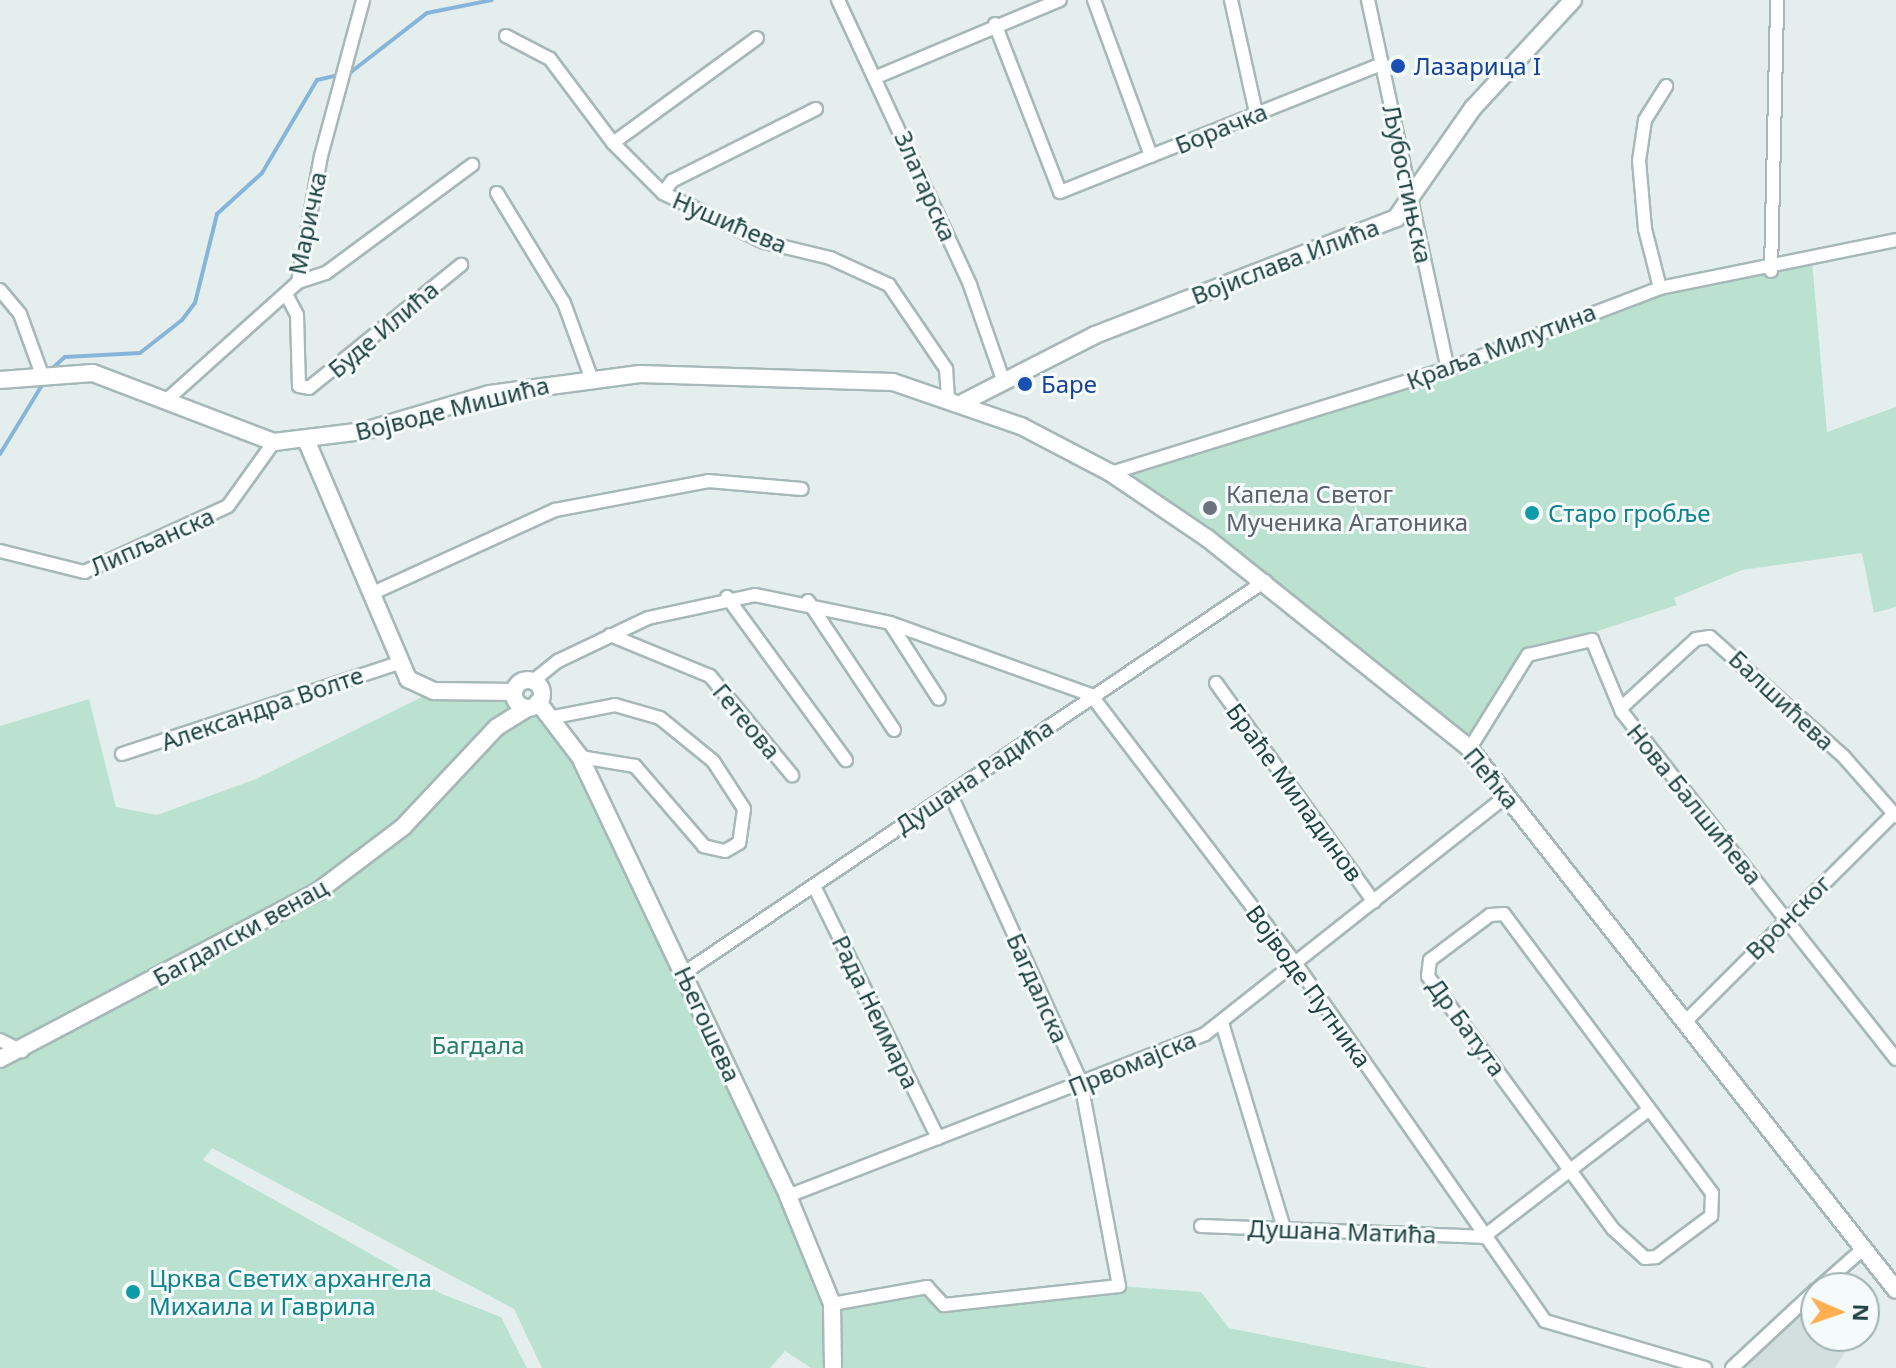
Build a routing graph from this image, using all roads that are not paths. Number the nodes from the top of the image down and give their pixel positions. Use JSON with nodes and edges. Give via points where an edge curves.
{"nodes":[{"id":1,"x":363,"y":0,"type":"edge"},
{"id":2,"x":838,"y":0,"type":"edge"},
{"id":3,"x":1060,"y":0,"type":"edge"},
{"id":4,"x":1094,"y":0,"type":"edge"},
{"id":5,"x":1231,"y":0,"type":"edge"},
{"id":6,"x":1368,"y":0,"type":"edge"},
{"id":7,"x":1573,"y":0,"type":"edge"},
{"id":8,"x":1777,"y":0,"type":"edge"},
{"id":9,"x":995,"y":24,"type":"junction"},
{"id":10,"x":506,"y":36,"type":"dead end"},
{"id":11,"x":757,"y":38,"type":"dead end"},
{"id":12,"x":1382,"y":64,"type":"junction"},
{"id":13,"x":879,"y":76,"type":"junction"},
{"id":14,"x":1666,"y":86,"type":"dead end"},
{"id":15,"x":816,"y":109,"type":"dead end"},
{"id":16,"x":1256,"y":113,"type":"junction"},
{"id":17,"x":613,"y":143,"type":"junction"},
{"id":18,"x":1151,"y":156,"type":"junction"},
{"id":19,"x":472,"y":165,"type":"dead end"},
{"id":20,"x":497,"y":193,"type":"dead end"},
{"id":21,"x":663,"y":193,"type":"junction"},
{"id":22,"x":1413,"y":203,"type":"junction"},
{"id":23,"x":1896,"y":240,"type":"edge"},
{"id":24,"x":461,"y":265,"type":"dead end"},
{"id":25,"x":1771,"y":271,"type":"junction"},
{"id":26,"x":298,"y":282,"type":"junction"},
{"id":27,"x":1660,"y":288,"type":"junction"},
{"id":28,"x":0,"y":290,"type":"edge"},
{"id":29,"x":287,"y":296,"type":"junction"},
{"id":30,"x":1448,"y":369,"type":"junction"},
{"id":31,"x":36,"y":373,"type":"junction"},
{"id":32,"x":591,"y":377,"type":"junction"},
{"id":33,"x":1002,"y":377,"type":"junction"},
{"id":34,"x":0,"y":380,"type":"edge"},
{"id":35,"x":170,"y":397,"type":"junction"},
{"id":36,"x":956,"y":399,"type":"junction"},
{"id":37,"x":274,"y":442,"type":"junction"},
{"id":38,"x":307,"y":442,"type":"junction"},
{"id":39,"x":1111,"y":473,"type":"junction"},
{"id":40,"x":802,"y":489,"type":"dead end"},
{"id":41,"x":0,"y":551,"type":"edge"},
{"id":42,"x":1265,"y":581,"type":"junction"},
{"id":43,"x":373,"y":593,"type":"junction"},
{"id":44,"x":727,"y":597,"type":"junction"},
{"id":45,"x":808,"y":601,"type":"junction"},
{"id":46,"x":890,"y":623,"type":"junction"},
{"id":47,"x":610,"y":635,"type":"junction"},
{"id":48,"x":401,"y":662,"type":"junction"},
{"id":49,"x":533,"y":681,"type":"junction"},
{"id":50,"x":1216,"y":683,"type":"dead end"},
{"id":51,"x":514,"y":692,"type":"junction"},
{"id":52,"x":1091,"y":695,"type":"junction"},
{"id":53,"x":939,"y":699,"type":"dead end"},
{"id":54,"x":532,"y":705,"type":"junction"},
{"id":55,"x":1622,"y":707,"type":"junction"},
{"id":56,"x":554,"y":717,"type":"junction"},
{"id":57,"x":894,"y":730,"type":"dead end"},
{"id":58,"x":1470,"y":748,"type":"junction"},
{"id":59,"x":122,"y":754,"type":"dead end"},
{"id":60,"x":580,"y":757,"type":"junction"},
{"id":61,"x":846,"y":760,"type":"dead end"},
{"id":62,"x":792,"y":775,"type":"dead end"},
{"id":63,"x":950,"y":793,"type":"junction"},
{"id":64,"x":1508,"y":795,"type":"junction"},
{"id":65,"x":1895,"y":815,"type":"edge"},
{"id":66,"x":814,"y":886,"type":"junction"},
{"id":67,"x":1374,"y":902,"type":"junction"},
{"id":68,"x":1785,"y":917,"type":"junction"},
{"id":69,"x":1296,"y":964,"type":"junction"},
{"id":70,"x":684,"y":973,"type":"junction"},
{"id":71,"x":1222,"y":1023,"type":"junction"},
{"id":72,"x":1684,"y":1023,"type":"junction"},
{"id":73,"x":0,"y":1040,"type":"edge"},
{"id":74,"x":22,"y":1051,"type":"junction"},
{"id":75,"x":0,"y":1059,"type":"edge"},
{"id":76,"x":1896,"y":1059,"type":"edge"},
{"id":77,"x":1081,"y":1082,"type":"junction"},
{"id":78,"x":1647,"y":1111,"type":"junction"},
{"id":79,"x":938,"y":1138,"type":"junction"},
{"id":80,"x":1570,"y":1168,"type":"junction"},
{"id":81,"x":788,"y":1196,"type":"junction"},
{"id":82,"x":1201,"y":1226,"type":"dead end"},
{"id":83,"x":1284,"y":1229,"type":"junction"},
{"id":84,"x":1483,"y":1237,"type":"junction"},
{"id":85,"x":1863,"y":1249,"type":"junction"},
{"id":86,"x":1837,"y":1272,"type":"edge"},
{"id":87,"x":1896,"y":1290,"type":"edge"},
{"id":88,"x":832,"y":1304,"type":"junction"},
{"id":89,"x":1800,"y":1305,"type":"edge"},
{"id":90,"x":834,"y":1365,"type":"edge"},
{"id":91,"x":1705,"y":1368,"type":"edge"},
{"id":92,"x":1732,"y":1368,"type":"edge"}],
"edges":[{"from":1,"to":26,"type":"street","name":"Маричка","via":[[321,156]]},
{"from":2,"to":13,"type":"street","name":"Златарска"},
{"from":3,"to":9,"type":"street"},
{"from":4,"to":18,"type":"street"},
{"from":5,"to":16,"type":"street"},
{"from":6,"to":12,"type":"street","name":"Љубостињска"},
{"from":7,"to":22,"type":"street","name":"Војислава Илића","via":[[1473,108]]},
{"from":8,"to":25,"type":"street"},
{"from":9,"to":13,"type":"street"},
{"from":9,"to":18,"type":"street","name":"Борачка","via":[[1060,192]]},
{"from":10,"to":17,"type":"street","name":"Нушићева","via":[[550,59]]},
{"from":11,"to":17,"type":"street"},
{"from":12,"to":16,"type":"street","name":"Борачка"},
{"from":12,"to":22,"type":"street","name":"Љубостињска"},
{"from":13,"to":33,"type":"street","name":"Златарска","via":[[970,285]]},
{"from":14,"to":27,"type":"street","via":[[1645,120],[1639,161],[1645,229]]},
{"from":15,"to":21,"type":"street","via":[[672,181]]},
{"from":16,"to":18,"type":"street","name":"Борачка"},
{"from":17,"to":21,"type":"street","name":"Нушићева"},
{"from":19,"to":26,"type":"street","via":[[326,273]]},
{"from":20,"to":32,"type":"street","via":[[564,303]]},
{"from":21,"to":36,"type":"street","name":"Нушићева","via":[[764,242],[830,258],[889,285],[946,369]]},
{"from":22,"to":30,"type":"street","name":"Љубостињска"},
{"from":22,"to":33,"type":"street","name":"Војислава Илића","via":[[1396,218]]},
{"from":23,"to":25,"type":"street","name":"Краља Милутина"},
{"from":24,"to":29,"type":"street","name":"Буде Илића","via":[[309,388],[299,386],[297,315]]},
{"from":25,"to":27,"type":"street","name":"Краља Милутина"},
{"from":26,"to":29,"type":"street","name":"Маричка"},
{"from":27,"to":30,"type":"street","name":"Краља Милутина"},
{"from":28,"to":31,"type":"street","via":[[20,314]]},
{"from":29,"to":35,"type":"street","name":"Маричка"},
{"from":30,"to":39,"type":"street","name":"Краља Милутина"},
{"from":31,"to":34,"type":"street","name":"Војводе Мишића"},
{"from":31,"to":35,"type":"street","name":"Војводе Мишића","via":[[69,370]]},
{"from":32,"to":36,"type":"street","name":"Војводе Мишића","via":[[868,379]]},
{"from":32,"to":38,"type":"street","name":"Војводе Мишића","via":[[490,394]]},
{"from":33,"to":36,"type":"street","name":"Војислава Илића"},
{"from":35,"to":37,"type":"street","name":"Војводе Мишића"},
{"from":36,"to":39,"type":"street","name":"Пећка"},
{"from":37,"to":38,"type":"street","name":"Војводе Мишића"},
{"from":37,"to":41,"type":"street","name":"Липљанска","via":[[228,506],[84,572]]},
{"from":38,"to":43,"type":"street"},
{"from":39,"to":42,"type":"street","name":"Пећка"},
{"from":40,"to":43,"type":"street","via":[[708,481],[555,510]]},
{"from":42,"to":52,"type":"street","name":"Душана Радића"},
{"from":42,"to":58,"type":"street","name":"Пећка"},
{"from":43,"to":48,"type":"street"},
{"from":44,"to":45,"type":"street"},
{"from":44,"to":47,"type":"street"},
{"from":44,"to":61,"type":"street"},
{"from":45,"to":46,"type":"street"},
{"from":45,"to":57,"type":"street"},
{"from":46,"to":52,"type":"street"},
{"from":46,"to":53,"type":"street"},
{"from":47,"to":49,"type":"street"},
{"from":47,"to":62,"type":"street","name":"Гетеова","via":[[710,676]]},
{"from":48,"to":51,"type":"street","via":[[419,687]]},
{"from":48,"to":59,"type":"street","name":"Александра Волте"},
{"from":49,"to":51,"type":"street"},
{"from":49,"to":54,"type":"street"},
{"from":50,"to":67,"type":"street","name":"Браће Миладинов"},
{"from":51,"to":54,"type":"street","name":"Његошева"},
{"from":52,"to":63,"type":"street","name":"Душана Радића"},
{"from":52,"to":69,"type":"street","name":"Војводе Путника"},
{"from":54,"to":56,"type":"street","name":"Његошева"},
{"from":54,"to":74,"type":"street","name":"Багдалски венац","via":[[497,727],[403,827],[317,892]]},
{"from":55,"to":58,"type":"street","name":"Нова Балшићева","via":[[1592,640],[1544,647],[1528,655]]},
{"from":55,"to":65,"type":"street","name":"Балшићева","via":[[1696,639],[1710,637],[1844,757]]},
{"from":55,"to":68,"type":"street","name":"Нова Балшићева"},
{"from":56,"to":60,"type":"street","name":"Његошева"},
{"from":56,"to":60,"type":"street","via":[[615,705],[660,718],[713,761],[744,809],[746,825],[733,849],[704,846],[635,766]]},
{"from":58,"to":64,"type":"street","name":"Пећка"},
{"from":60,"to":70,"type":"street","name":"Његошева"},
{"from":63,"to":66,"type":"street","name":"Душана Радића"},
{"from":63,"to":77,"type":"street","name":"Багдалска"},
{"from":64,"to":67,"type":"street","name":"Првомајска"},
{"from":64,"to":72,"type":"street","name":"Пећка"},
{"from":65,"to":68,"type":"street","name":"Вронског"},
{"from":66,"to":70,"type":"street","name":"Душана Радића"},
{"from":66,"to":79,"type":"street","name":"Рада Неимара"},
{"from":67,"to":69,"type":"street","name":"Првомајска"},
{"from":68,"to":72,"type":"street","name":"Вронског"},
{"from":68,"to":76,"type":"street","name":"Нова Балшићева"},
{"from":69,"to":71,"type":"street","name":"Првомајска"},
{"from":69,"to":84,"type":"street","name":"Војводе Путника"},
{"from":70,"to":81,"type":"street","name":"Његошева"},
{"from":71,"to":77,"type":"street","name":"Првомајска"},
{"from":71,"to":83,"type":"street"},
{"from":72,"to":85,"type":"street","name":"Пећка"},
{"from":73,"to":74,"type":"street"},
{"from":74,"to":75,"type":"street","name":"Багдалски венац"},
{"from":77,"to":79,"type":"street","name":"Првомајска"},
{"from":77,"to":88,"type":"street","name":"Багдалска","via":[[1119,1286],[944,1305],[927,1287]]},
{"from":78,"to":80,"type":"street"},
{"from":78,"to":80,"type":"street","name":"Др Батута","via":[[1714,1199],[1711,1216],[1687,1237],[1645,1258],[1613,1229]]},
{"from":78,"to":80,"type":"street","name":"Др Батута","via":[[1510,919],[1490,915],[1430,960],[1428,976]]},
{"from":79,"to":81,"type":"street","name":"Првомајска"},
{"from":80,"to":84,"type":"street"},
{"from":81,"to":88,"type":"street","name":"Његошева"},
{"from":82,"to":83,"type":"street","name":"Душана Матића"},
{"from":83,"to":84,"type":"street","name":"Душана Матића"},
{"from":84,"to":91,"type":"street","name":"Војводе Путника","via":[[1545,1321]]},
{"from":85,"to":86,"type":"street"},
{"from":85,"to":87,"type":"street","name":"Пећка"},
{"from":88,"to":90,"type":"street","name":"Његошева"},
{"from":89,"to":92,"type":"street"}]}
